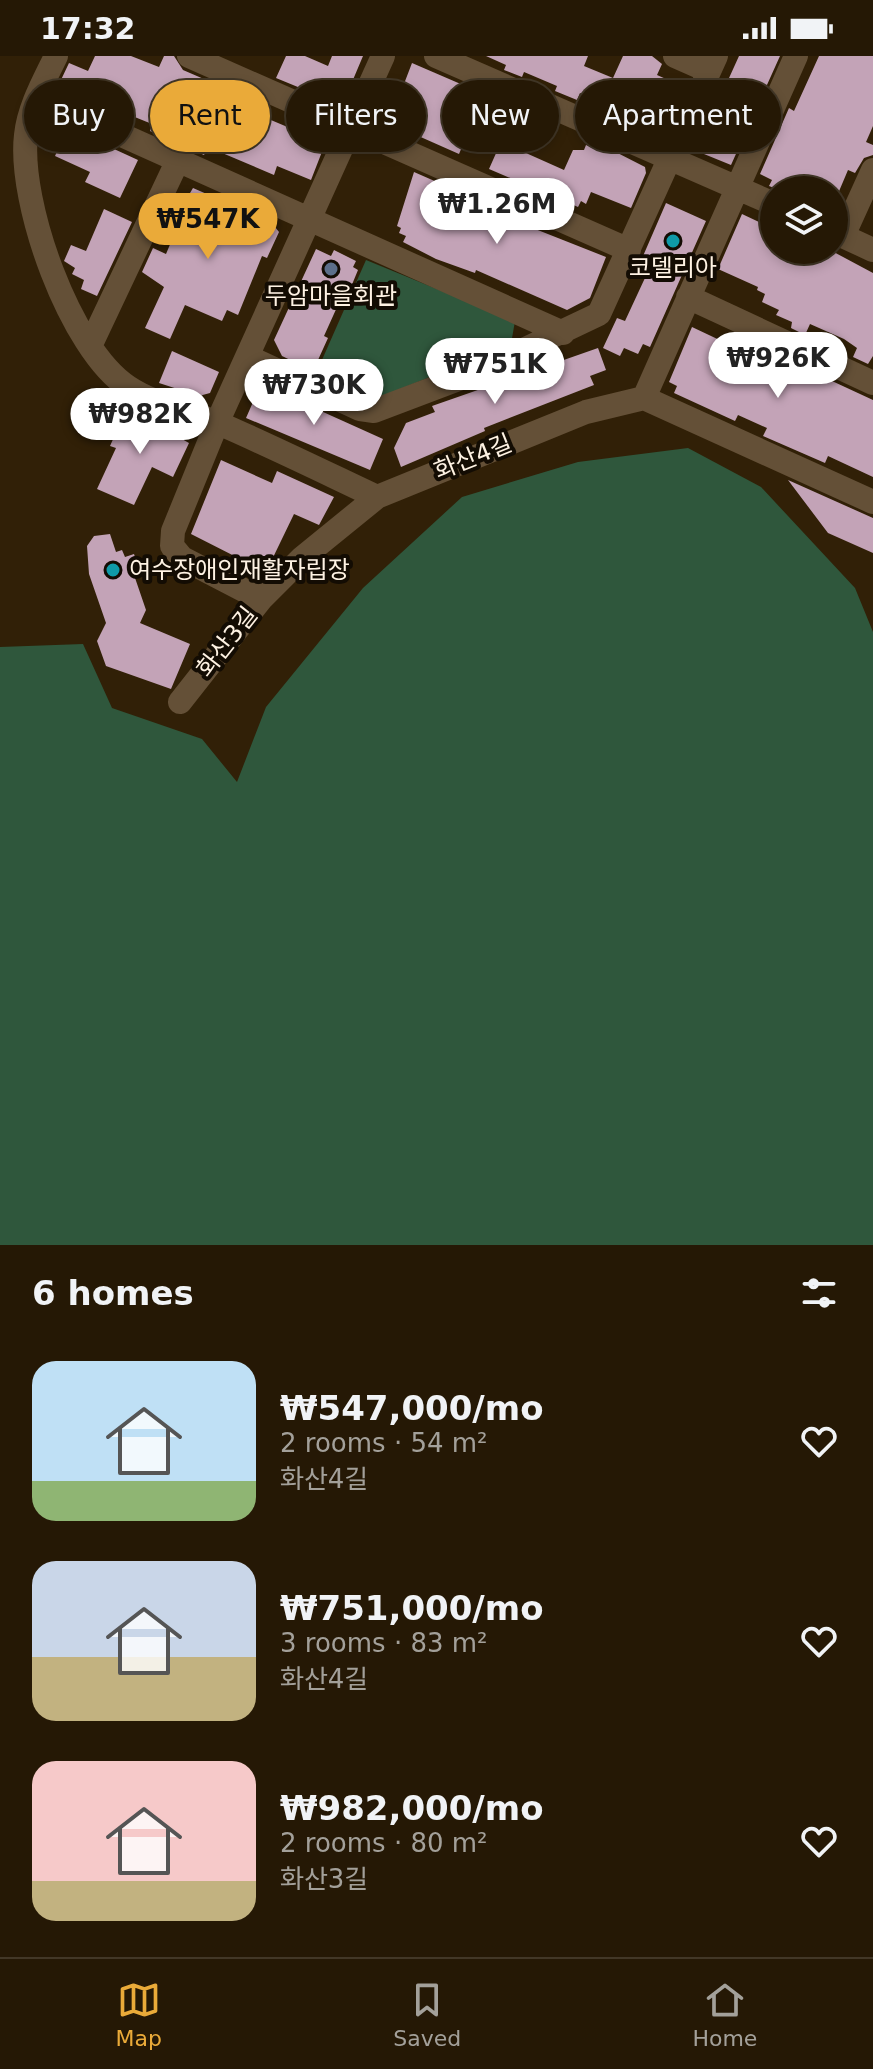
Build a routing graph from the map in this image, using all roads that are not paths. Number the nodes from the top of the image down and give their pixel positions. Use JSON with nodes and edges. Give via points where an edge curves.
{"nodes":[{"id":1,"x":56,"y":56,"type":"edge"},
{"id":2,"x":189,"y":56,"type":"edge"},
{"id":3,"x":383,"y":56,"type":"edge"},
{"id":4,"x":436,"y":56,"type":"edge"},
{"id":5,"x":675,"y":56,"type":"edge"},
{"id":6,"x":796,"y":56,"type":"edge"},
{"id":7,"x":712,"y":64,"type":"edge"},
{"id":8,"x":45,"y":80,"type":"edge"},
{"id":9,"x":372,"y":80,"type":"edge"},
{"id":10,"x":286,"y":99,"type":"edge"},
{"id":11,"x":134,"y":140,"type":"edge"},
{"id":12,"x":27,"y":152,"type":"edge"},
{"id":13,"x":339,"y":152,"type":"edge"},
{"id":14,"x":407,"y":152,"type":"edge"},
{"id":15,"x":671,"y":159,"type":"junction"},
{"id":16,"x":178,"y":160,"type":"junction"},
{"id":17,"x":873,"y":170,"type":"edge"},
{"id":18,"x":737,"y":187,"type":"junction"},
{"id":19,"x":760,"y":198,"type":"edge"},
{"id":20,"x":848,"y":216,"type":"edge"},
{"id":21,"x":309,"y":219,"type":"junction"},
{"id":22,"x":848,"y":239,"type":"edge"},
{"id":23,"x":629,"y":250,"type":"junction"},
{"id":24,"x":873,"y":250,"type":"edge"},
{"id":25,"x":688,"y":297,"type":"junction"},
{"id":26,"x":563,"y":333,"type":"junction"},
{"id":27,"x":91,"y":344,"type":"junction"},
{"id":28,"x":248,"y":357,"type":"junction"},
{"id":29,"x":873,"y":383,"type":"edge"},
{"id":30,"x":644,"y":398,"type":"junction"},
{"id":31,"x":217,"y":423,"type":"junction"},
{"id":32,"x":377,"y":497,"type":"junction"},
{"id":33,"x":873,"y":502,"type":"edge"},
{"id":34,"x":261,"y":599,"type":"junction"},
{"id":35,"x":180,"y":702,"type":"dead end"}],
"edges":[{"from":1,"to":8,"type":"street"},
{"from":2,"to":10,"type":"street"},
{"from":3,"to":9,"type":"street","name":"화산3길"},
{"from":4,"to":15,"type":"street"},
{"from":5,"to":7,"type":"street"},
{"from":6,"to":18,"type":"street"},
{"from":7,"to":15,"type":"street"},
{"from":11,"to":16,"type":"street"},
{"from":12,"to":27,"type":"street","via":[[38,230],[65,307]]},
{"from":13,"to":21,"type":"street","name":"화산3길"},
{"from":14,"to":23,"type":"street"},
{"from":15,"to":18,"type":"street"},
{"from":15,"to":23,"type":"street"},
{"from":16,"to":21,"type":"street"},
{"from":16,"to":27,"type":"street"},
{"from":17,"to":20,"type":"street"},
{"from":18,"to":19,"type":"street"},
{"from":18,"to":25,"type":"street"},
{"from":21,"to":26,"type":"street"},
{"from":21,"to":28,"type":"street","name":"화산3길"},
{"from":22,"to":24,"type":"street"},
{"from":23,"to":26,"type":"street","via":[[599,314]]},
{"from":25,"to":29,"type":"street"},
{"from":25,"to":30,"type":"street"},
{"from":26,"to":28,"type":"street","via":[[374,411]]},
{"from":27,"to":31,"type":"street","via":[[129,388]]},
{"from":28,"to":31,"type":"street","name":"화산3길"},
{"from":30,"to":32,"type":"street","name":"화산4길","via":[[586,412]]},
{"from":30,"to":33,"type":"street"},
{"from":31,"to":32,"type":"street"},
{"from":31,"to":34,"type":"street","name":"화산3길","via":[[173,531],[172,546],[182,558]]},
{"from":32,"to":34,"type":"street","name":"화산4길"},
{"from":34,"to":35,"type":"street","name":"화산3길"}]}
